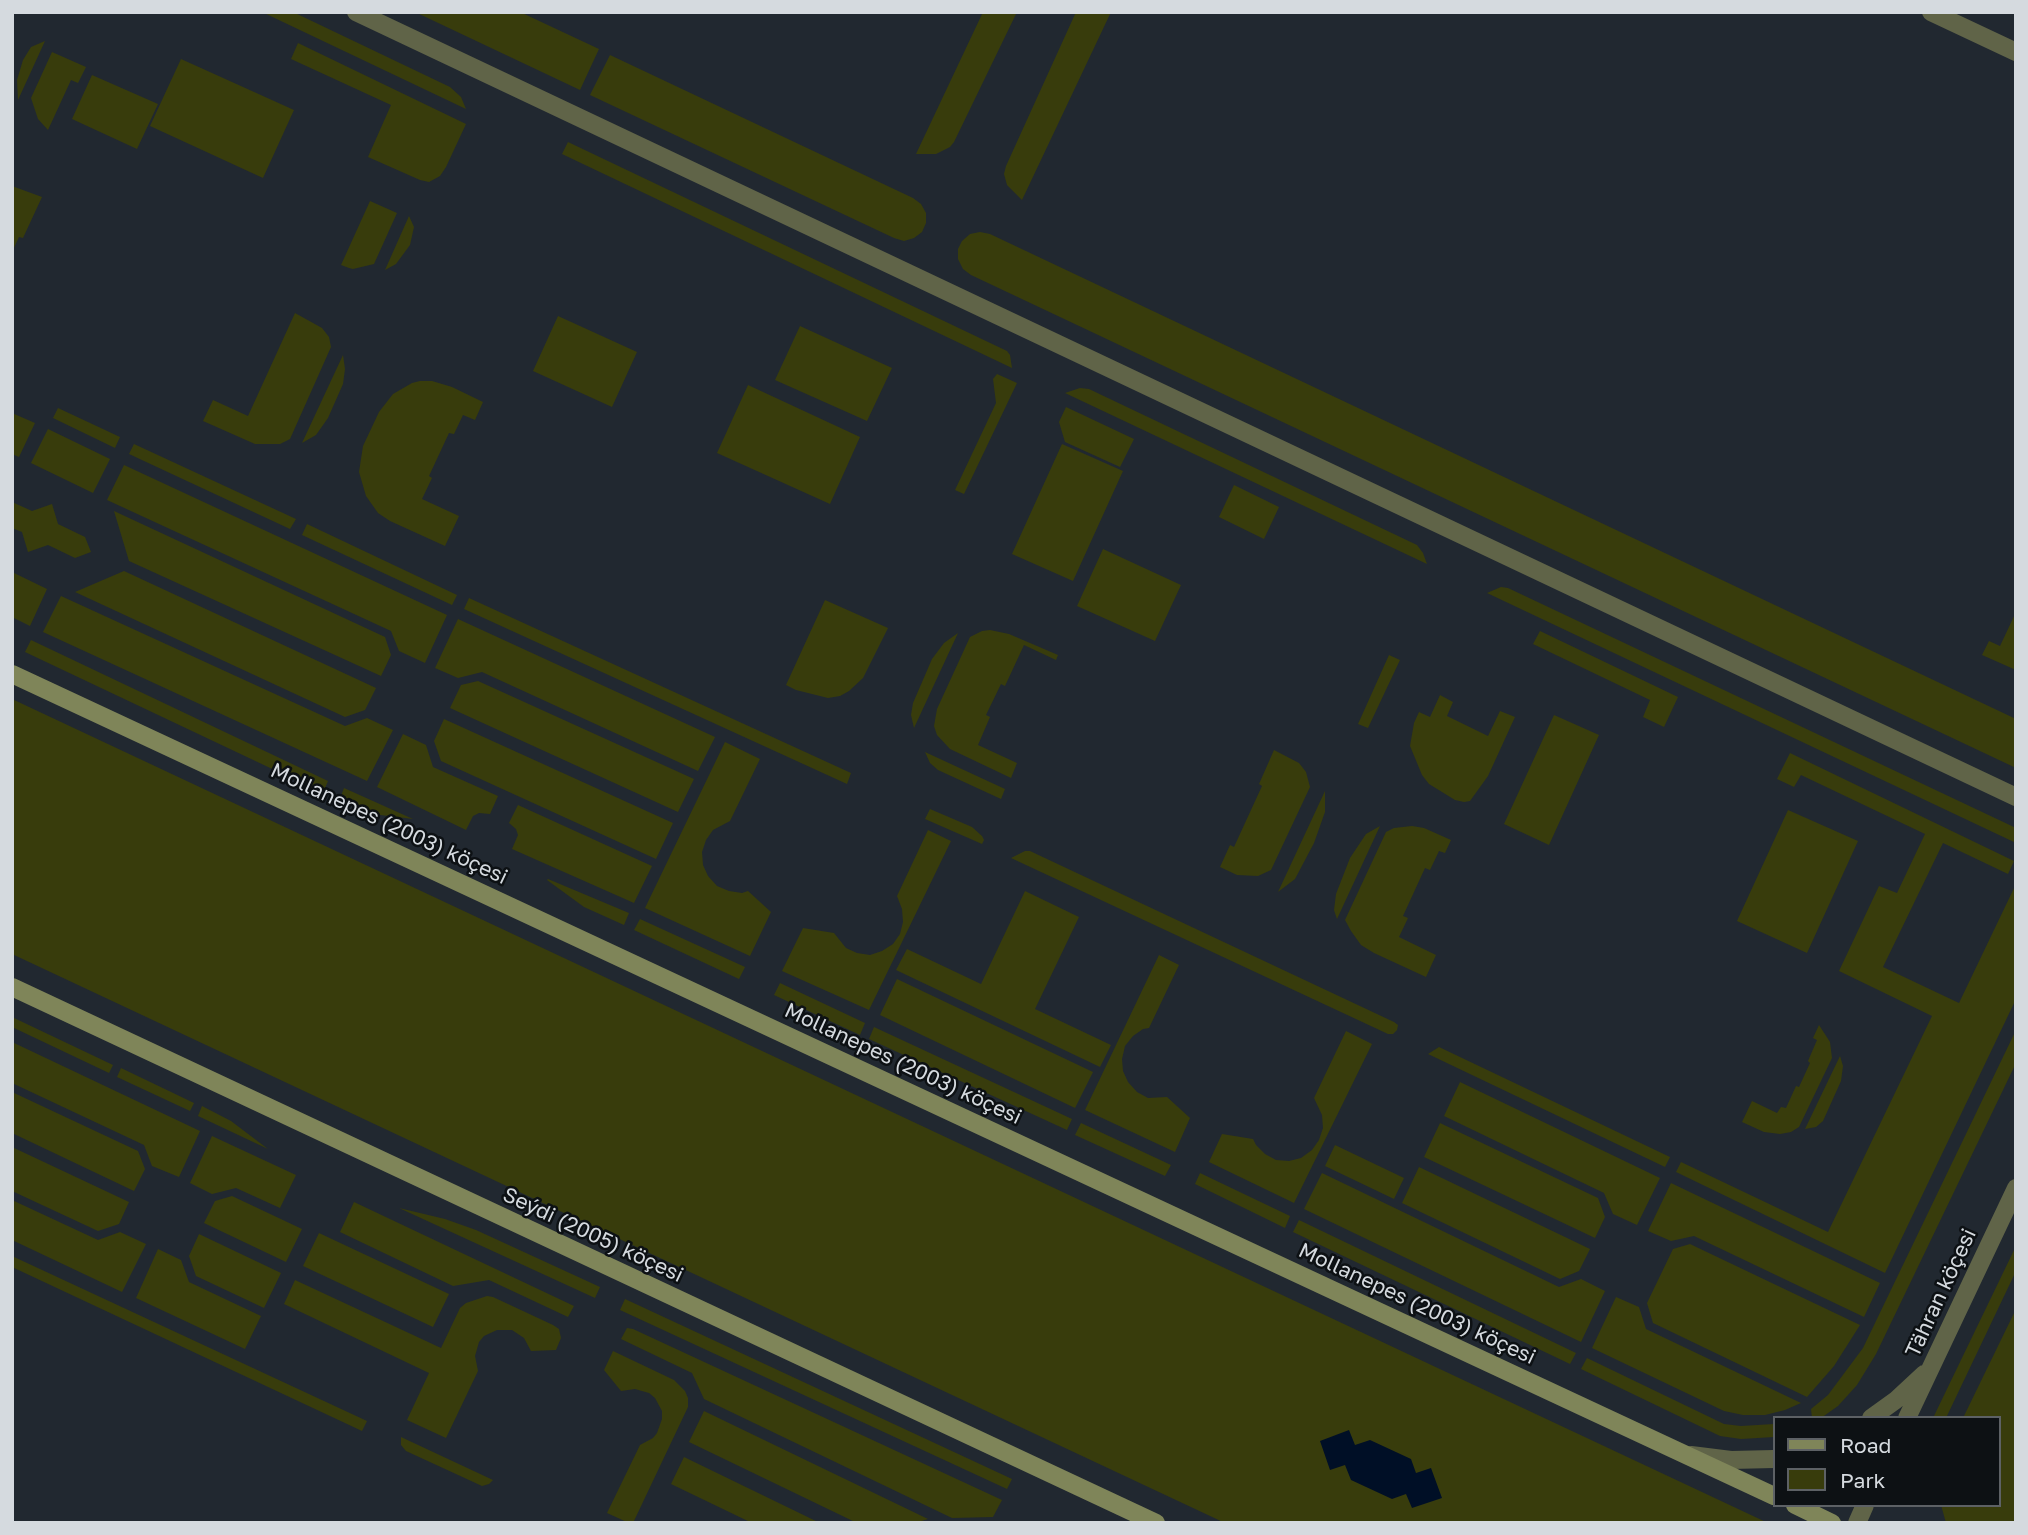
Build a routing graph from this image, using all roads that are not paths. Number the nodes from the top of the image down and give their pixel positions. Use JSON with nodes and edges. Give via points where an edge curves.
{"nodes":[{"id":1,"x":356,"y":12,"type":"edge"},
{"id":2,"x":1931,"y":12,"type":"edge"},
{"id":3,"x":2016,"y":52,"type":"edge"},
{"id":4,"x":12,"y":674,"type":"edge"},
{"id":5,"x":2016,"y":797,"type":"edge"},
{"id":6,"x":12,"y":988,"type":"edge"},
{"id":7,"x":2016,"y":1188,"type":"edge"},
{"id":8,"x":1931,"y":1366,"type":"junction"},
{"id":9,"x":1874,"y":1416,"type":"edge"},
{"id":10,"x":1908,"y":1416,"type":"edge"},
{"id":11,"x":1686,"y":1455,"type":"junction"},
{"id":12,"x":1772,"y":1459,"type":"edge"},
{"id":13,"x":1772,"y":1495,"type":"edge"},
{"id":14,"x":1799,"y":1507,"type":"edge"},
{"id":15,"x":1864,"y":1507,"type":"edge"},
{"id":16,"x":1156,"y":1523,"type":"edge"},
{"id":17,"x":1832,"y":1523,"type":"edge"},
{"id":18,"x":1857,"y":1523,"type":"edge"}],
"edges":[{"from":1,"to":5,"type":"street"},
{"from":2,"to":3,"type":"street"},
{"from":4,"to":11,"type":"street","name":"Mollanepes (2003) köçesi"},
{"from":6,"to":16,"type":"street","name":"Seýdi (2005) köçesi"},
{"from":7,"to":8,"type":"street","name":"Tähran köçesi"},
{"from":8,"to":9,"type":"street"},
{"from":8,"to":10,"type":"street","name":"Tähran köçesi"},
{"from":11,"to":12,"type":"street"},
{"from":11,"to":13,"type":"street","name":"Mollanepes (2003) köçesi"},
{"from":14,"to":17,"type":"street"},
{"from":15,"to":18,"type":"street"}]}
